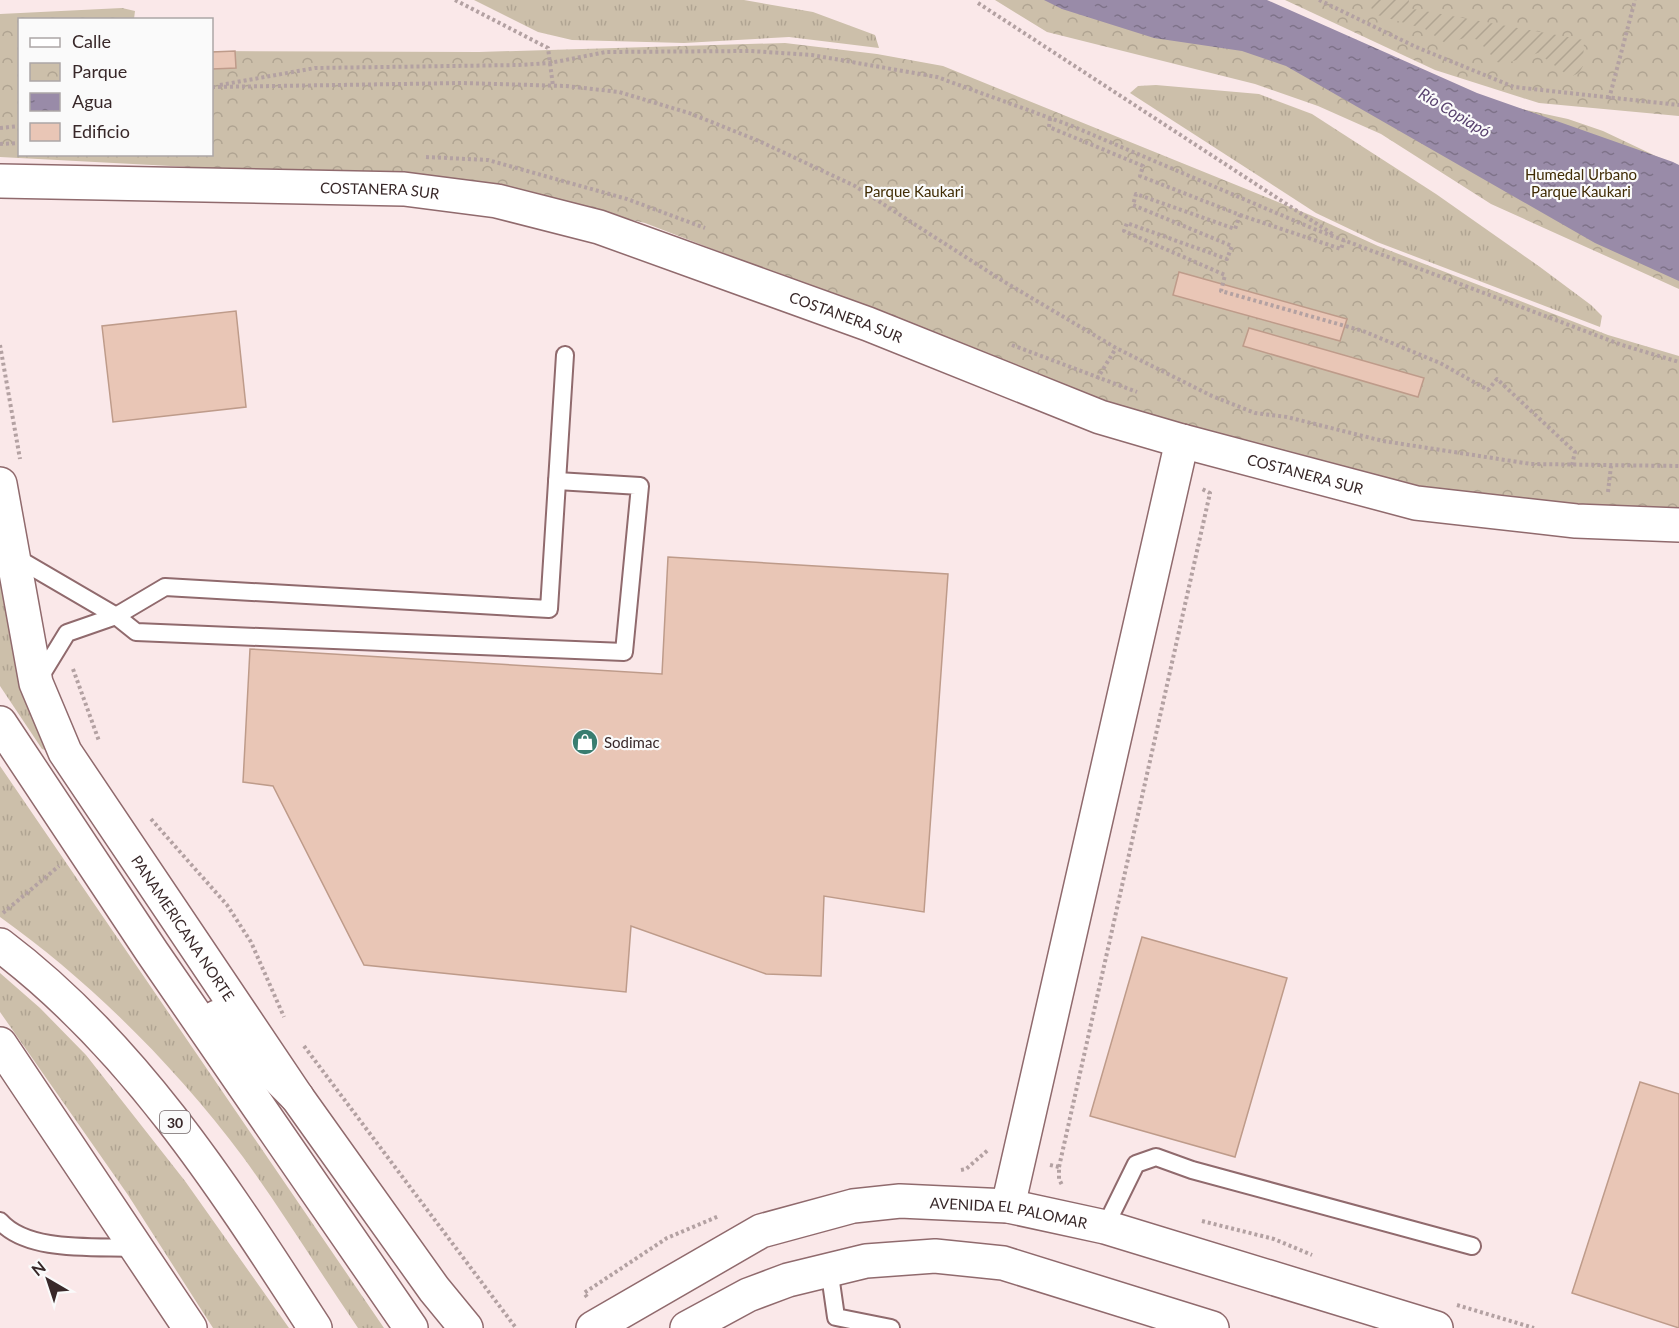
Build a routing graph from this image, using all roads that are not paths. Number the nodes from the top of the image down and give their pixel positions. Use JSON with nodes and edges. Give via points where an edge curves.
{"nodes":[{"id":1,"x":0,"y":181,"type":"edge"},
{"id":2,"x":565,"y":355,"type":"dead end"},
{"id":3,"x":1182,"y":441,"type":"junction"},
{"id":4,"x":10,"y":473,"type":"edge"},
{"id":5,"x":557,"y":481,"type":"junction"},
{"id":6,"x":1679,"y":525,"type":"edge"},
{"id":7,"x":15,"y":557,"type":"junction"},
{"id":8,"x":116,"y":616,"type":"junction"},
{"id":9,"x":36,"y":682,"type":"junction"},
{"id":10,"x":0,"y":723,"type":"edge"},
{"id":11,"x":0,"y":945,"type":"edge"},
{"id":12,"x":152,"y":952,"type":"junction"},
{"id":13,"x":0,"y":1044,"type":"edge"},
{"id":14,"x":297,"y":1097,"type":"junction"},
{"id":15,"x":1008,"y":1206,"type":"junction"},
{"id":16,"x":0,"y":1221,"type":"edge"},
{"id":17,"x":1105,"y":1227,"type":"junction"},
{"id":18,"x":1472,"y":1246,"type":"dead end"},
{"id":19,"x":137,"y":1248,"type":"junction"},
{"id":20,"x":829,"y":1268,"type":"junction"},
{"id":21,"x":654,"y":1292,"type":"junction"},
{"id":22,"x":308,"y":1317,"type":"edge"},
{"id":23,"x":835,"y":1322,"type":"edge"},
{"id":24,"x":190,"y":1328,"type":"edge"},
{"id":25,"x":335,"y":1328,"type":"edge"},
{"id":26,"x":411,"y":1328,"type":"edge"},
{"id":27,"x":466,"y":1328,"type":"edge"},
{"id":28,"x":593,"y":1328,"type":"edge"},
{"id":29,"x":675,"y":1328,"type":"edge"},
{"id":30,"x":687,"y":1328,"type":"edge"},
{"id":31,"x":891,"y":1328,"type":"edge"},
{"id":32,"x":1212,"y":1328,"type":"edge"},
{"id":33,"x":1436,"y":1328,"type":"edge"}],
"edges":[{"from":1,"to":3,"type":"main road","name":"COSTANERA SUR","via":[[404,189],[496,201],[599,227],[868,324],[1100,417]]},
{"from":2,"to":5,"type":"lane"},
{"from":3,"to":6,"type":"main road","name":"COSTANERA SUR","via":[[1416,503],[1576,521]]},
{"from":3,"to":15,"type":"main road"},
{"from":4,"to":7,"type":"main road","name":"PANAMERICANA NORTE"},
{"from":5,"to":8,"type":"lane","via":[[549,609],[165,587]]},
{"from":5,"to":8,"type":"lane","via":[[640,486],[624,652],[136,632]]},
{"from":7,"to":8,"type":"lane"},
{"from":7,"to":9,"type":"main road","name":"PANAMERICANA NORTE"},
{"from":8,"to":9,"type":"lane","via":[[67,633]]},
{"from":9,"to":14,"type":"main road","name":"PANAMERICANA NORTE","via":[[65,752]]},
{"from":10,"to":12,"type":"main road"},
{"from":11,"to":22,"type":"main road","number":"30","via":[[72,1005],[175,1122]]},
{"from":12,"to":14,"type":"main road"},
{"from":12,"to":26,"type":"main road"},
{"from":13,"to":19,"type":"main road"},
{"from":14,"to":27,"type":"main road","name":"PANAMERICANA NORTE"},
{"from":15,"to":17,"type":"main road","name":"AVENIDA EL PALOMAR"},
{"from":15,"to":21,"type":"main road","name":"AVENIDA EL PALOMAR","via":[[900,1202],[817,1214],[761,1231]]},
{"from":16,"to":19,"type":"lane","via":[[35,1242]]},
{"from":17,"to":18,"type":"lane","via":[[1136,1164],[1156,1157]]},
{"from":17,"to":33,"type":"main road","name":"AVENIDA EL PALOMAR"},
{"from":19,"to":24,"type":"main road"},
{"from":20,"to":23,"type":"lane"},
{"from":20,"to":30,"type":"main road","via":[[748,1295]]},
{"from":20,"to":32,"type":"main road","via":[[903,1258],[967,1257],[1003,1263]]},
{"from":21,"to":28,"type":"main road","name":"AVENIDA EL PALOMAR"},
{"from":21,"to":29,"type":"main road","via":[[670,1308]]},
{"from":22,"to":25,"type":"main road","via":[[329,1319]]},
{"from":23,"to":31,"type":"lane"}]}
